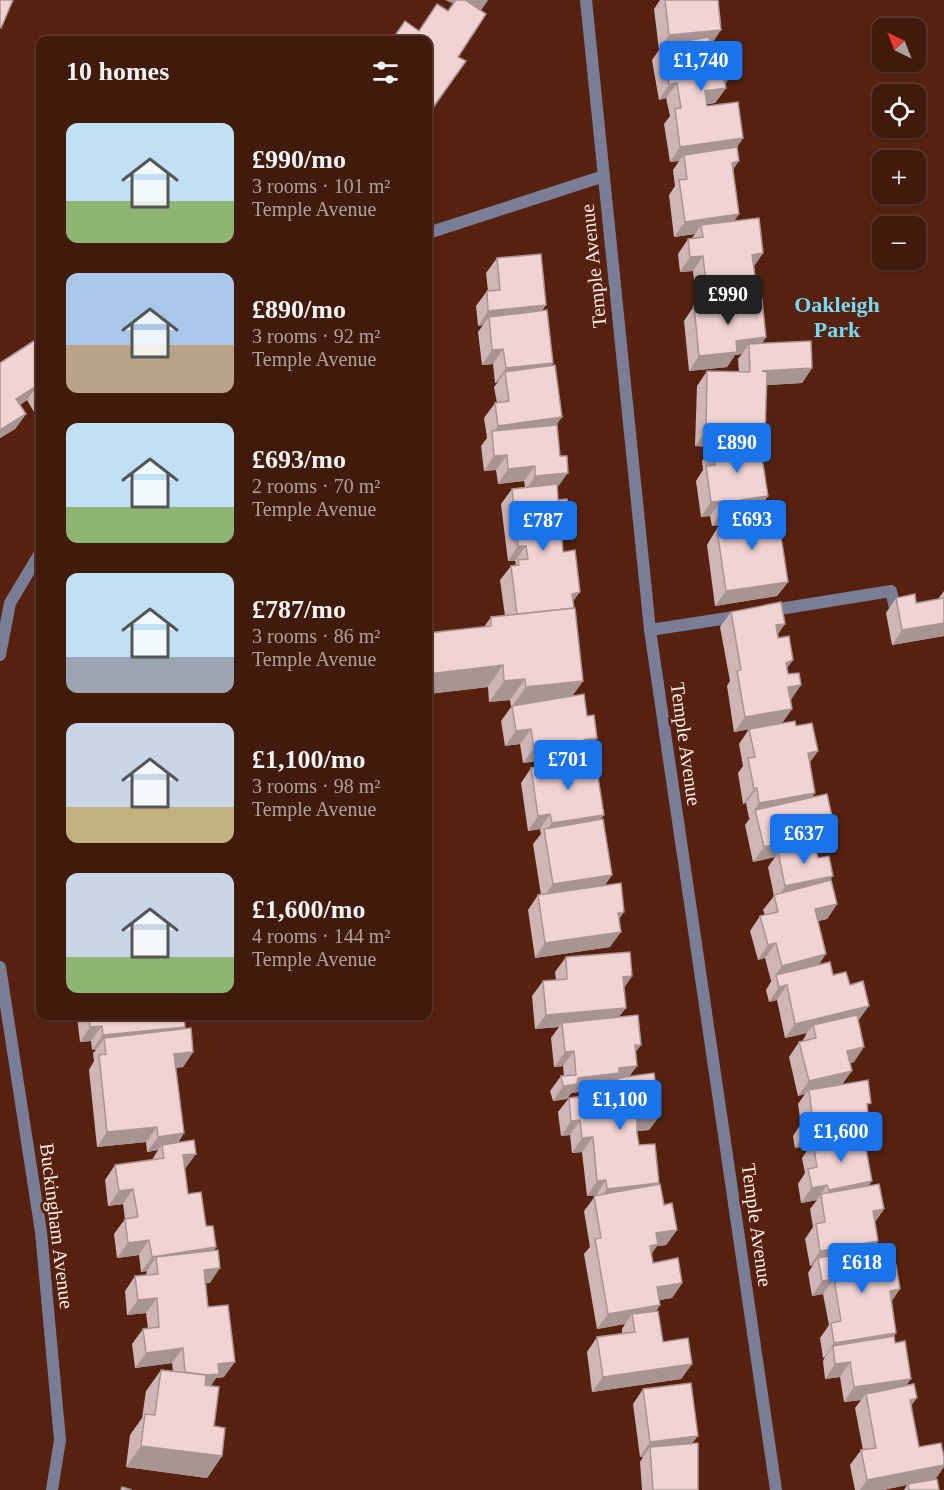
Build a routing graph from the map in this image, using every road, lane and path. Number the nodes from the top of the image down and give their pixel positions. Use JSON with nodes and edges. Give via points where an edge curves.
{"nodes":[{"id":1,"x":586,"y":0,"type":"edge"},
{"id":2,"x":604,"y":176,"type":"junction"},
{"id":3,"x":432,"y":232,"type":"edge"},
{"id":4,"x":36,"y":559,"type":"edge"},
{"id":5,"x":5,"y":604,"type":"edge"},
{"id":6,"x":895,"y":608,"type":"edge"},
{"id":7,"x":650,"y":630,"type":"junction"},
{"id":8,"x":0,"y":655,"type":"edge"},
{"id":9,"x":0,"y":967,"type":"edge"},
{"id":10,"x":52,"y":1490,"type":"edge"},
{"id":11,"x":776,"y":1490,"type":"edge"}],
"edges":[{"from":1,"to":2,"type":"street","name":"Temple Avenue"},
{"from":2,"to":3,"type":"street"},
{"from":2,"to":7,"type":"street","name":"Temple Avenue"},
{"from":4,"to":5,"type":"street"},
{"from":5,"to":8,"type":"street"},
{"from":6,"to":7,"type":"street","via":[[891,591]]},
{"from":7,"to":11,"type":"street","name":"Temple Avenue"},
{"from":9,"to":10,"type":"street","name":"Buckingham Avenue","via":[[42,1243],[60,1440]]}]}
